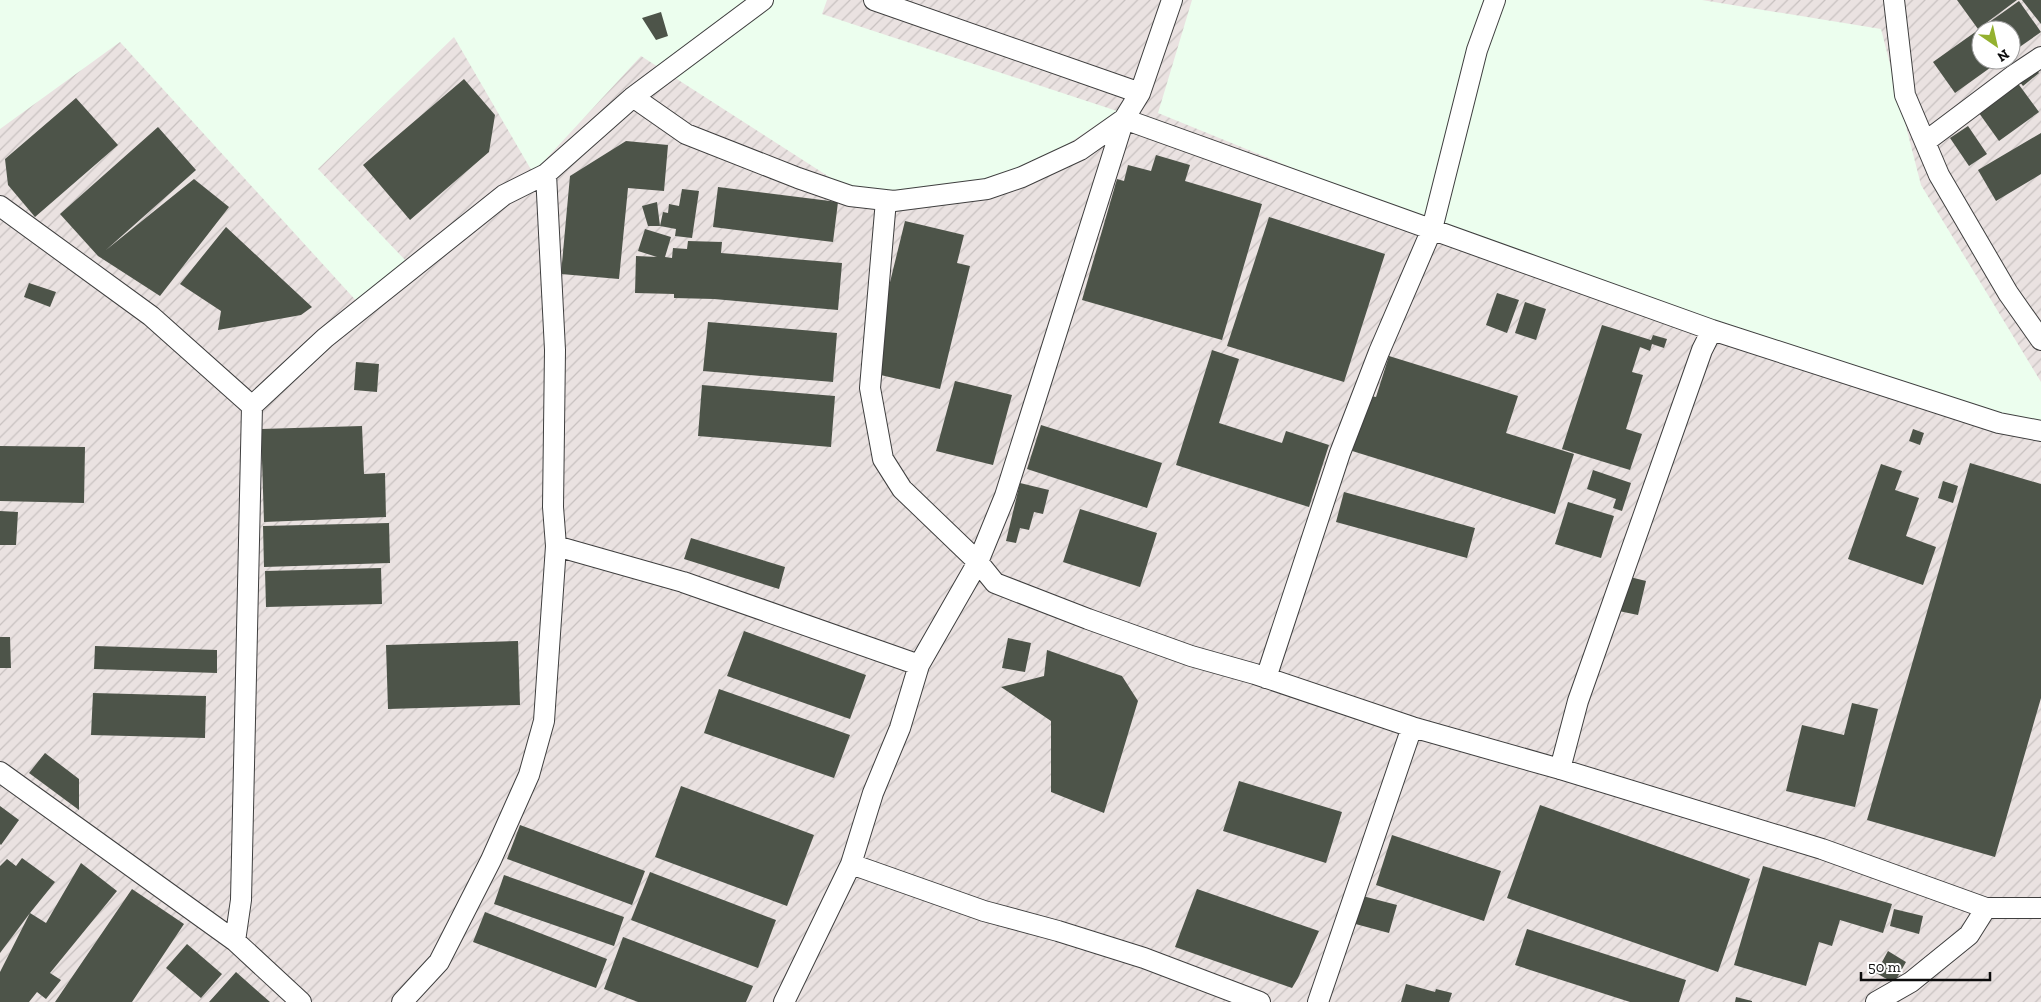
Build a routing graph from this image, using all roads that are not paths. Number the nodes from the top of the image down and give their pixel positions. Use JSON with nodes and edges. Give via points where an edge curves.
{"nodes":[{"id":1,"x":763,"y":0,"type":"edge"},
{"id":2,"x":874,"y":0,"type":"edge"},
{"id":3,"x":1172,"y":0,"type":"edge"},
{"id":4,"x":1495,"y":0,"type":"edge"},
{"id":5,"x":1894,"y":0,"type":"edge"},
{"id":6,"x":2041,"y":57,"type":"edge"},
{"id":7,"x":1140,"y":93,"type":"junction"},
{"id":8,"x":633,"y":97,"type":"junction"},
{"id":9,"x":1124,"y":119,"type":"junction"},
{"id":10,"x":1925,"y":142,"type":"junction"},
{"id":11,"x":546,"y":174,"type":"junction"},
{"id":12,"x":886,"y":200,"type":"junction"},
{"id":13,"x":0,"y":206,"type":"edge"},
{"id":14,"x":1432,"y":229,"type":"junction"},
{"id":15,"x":1712,"y":330,"type":"junction"},
{"id":16,"x":2041,"y":340,"type":"edge"},
{"id":17,"x":252,"y":406,"type":"junction"},
{"id":18,"x":2041,"y":431,"type":"edge"},
{"id":19,"x":556,"y":546,"type":"junction"},
{"id":20,"x":978,"y":562,"type":"junction"},
{"id":21,"x":919,"y":665,"type":"junction"},
{"id":22,"x":1266,"y":678,"type":"junction"},
{"id":23,"x":1412,"y":727,"type":"junction"},
{"id":24,"x":1560,"y":769,"type":"junction"},
{"id":25,"x":0,"y":772,"type":"edge"},
{"id":26,"x":851,"y":864,"type":"junction"},
{"id":27,"x":1986,"y":908,"type":"junction"},
{"id":28,"x":2041,"y":908,"type":"edge"},
{"id":29,"x":235,"y":940,"type":"junction"},
{"id":30,"x":301,"y":1002,"type":"edge"},
{"id":31,"x":402,"y":1002,"type":"edge"},
{"id":32,"x":784,"y":1002,"type":"edge"},
{"id":33,"x":1260,"y":1002,"type":"edge"},
{"id":34,"x":1318,"y":1002,"type":"edge"},
{"id":35,"x":1876,"y":1002,"type":"edge"}],
"edges":[{"from":1,"to":8,"type":"street"},
{"from":2,"to":7,"type":"street"},
{"from":3,"to":7,"type":"street"},
{"from":4,"to":14,"type":"street","via":[[1477,50]]},
{"from":5,"to":10,"type":"street","via":[[1905,95]]},
{"from":6,"to":10,"type":"street"},
{"from":7,"to":9,"type":"street"},
{"from":8,"to":11,"type":"street"},
{"from":8,"to":12,"type":"street","via":[[686,134],[850,196]]},
{"from":9,"to":12,"type":"street","via":[[1080,150],[987,189]]},
{"from":9,"to":14,"type":"street"},
{"from":9,"to":20,"type":"street","via":[[1005,496]]},
{"from":10,"to":16,"type":"street","via":[[1939,175],[2008,293]]},
{"from":11,"to":17,"type":"street","via":[[504,195],[325,338]]},
{"from":11,"to":19,"type":"street","via":[[555,350],[553,507]]},
{"from":12,"to":20,"type":"street","via":[[870,388],[883,459],[902,490]]},
{"from":13,"to":17,"type":"street","via":[[151,316]]},
{"from":14,"to":15,"type":"street"},
{"from":14,"to":22,"type":"street","via":[[1340,453]]},
{"from":15,"to":18,"type":"street","via":[[1999,422]]},
{"from":15,"to":24,"type":"street","via":[[1702,350],[1578,701]]},
{"from":17,"to":29,"type":"street","via":[[241,900]]},
{"from":19,"to":21,"type":"street","via":[[683,582]]},
{"from":19,"to":31,"type":"street","via":[[544,720],[529,775],[491,860],[439,962]]},
{"from":20,"to":21,"type":"street"},
{"from":20,"to":22,"type":"street","via":[[994,583],[1191,656]]},
{"from":21,"to":26,"type":"street"},
{"from":22,"to":23,"type":"street"},
{"from":23,"to":24,"type":"street"},
{"from":23,"to":34,"type":"street"},
{"from":24,"to":27,"type":"street","via":[[1822,849]]},
{"from":25,"to":29,"type":"street"},
{"from":26,"to":32,"type":"street"},
{"from":26,"to":33,"type":"street","via":[[984,911],[1144,958]]},
{"from":27,"to":28,"type":"street"},
{"from":27,"to":35,"type":"street","via":[[1969,935],[1911,982]]},
{"from":29,"to":30,"type":"street"}]}
